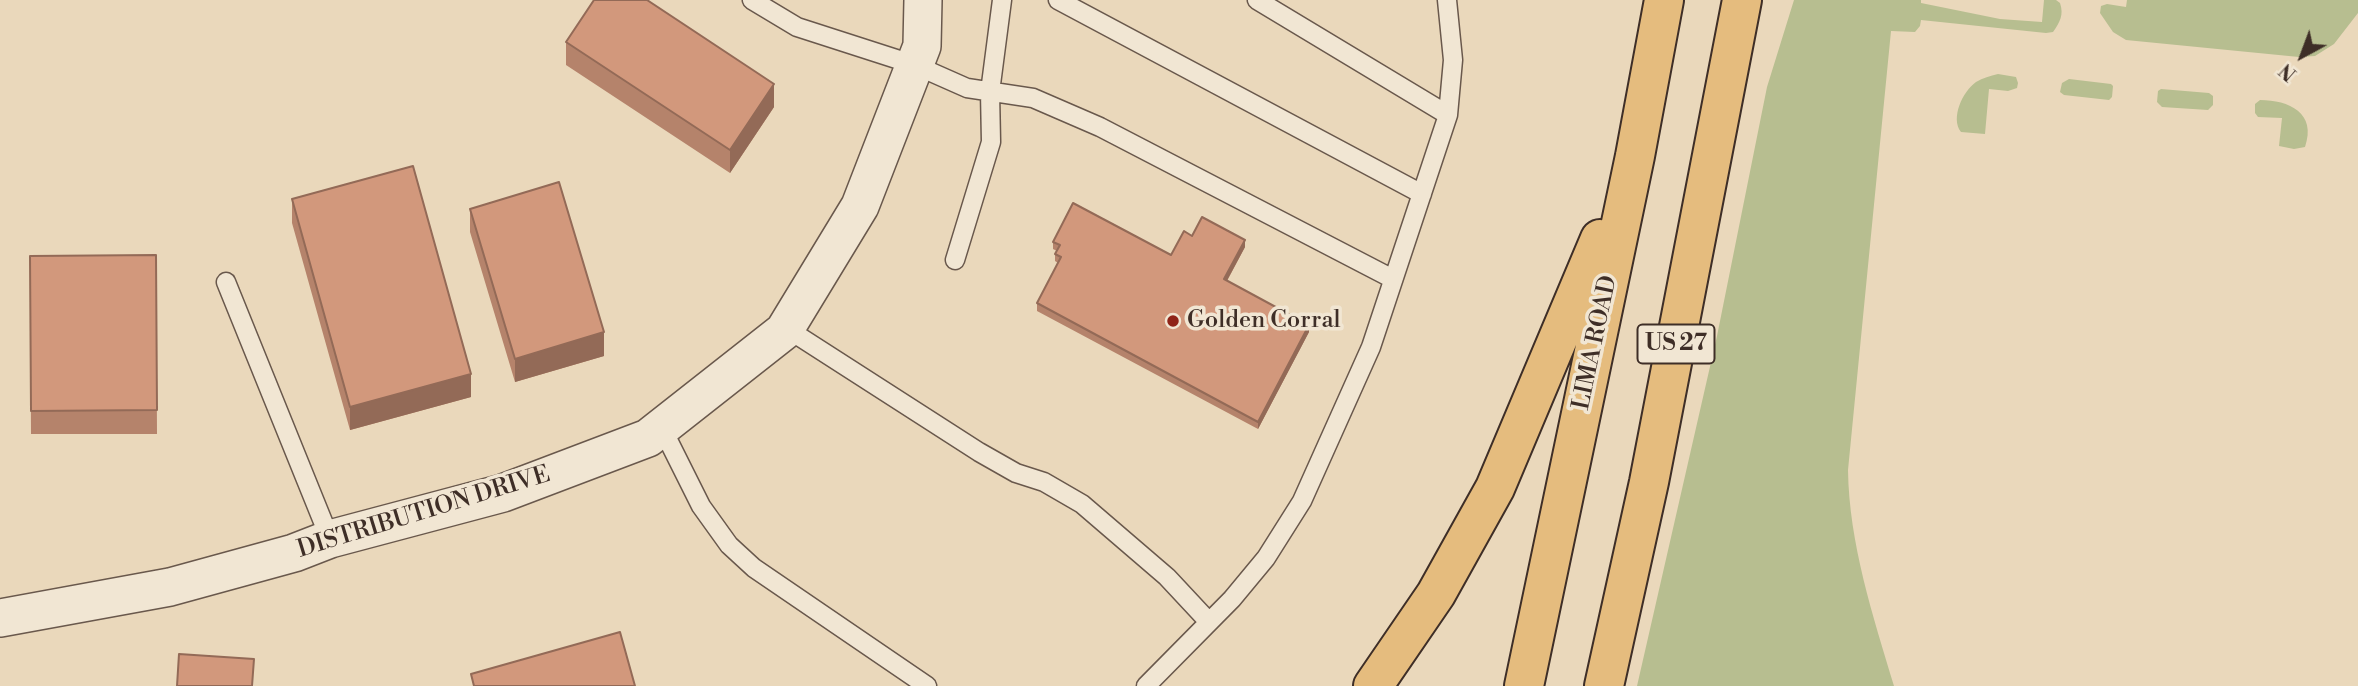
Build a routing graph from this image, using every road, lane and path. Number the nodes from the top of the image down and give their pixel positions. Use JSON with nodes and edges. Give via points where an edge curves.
{"nodes":[{"id":1,"x":752,"y":0,"type":"edge"},
{"id":2,"x":923,"y":0,"type":"edge"},
{"id":3,"x":1002,"y":0,"type":"edge"},
{"id":4,"x":1058,"y":0,"type":"edge"},
{"id":5,"x":1257,"y":0,"type":"edge"},
{"id":6,"x":1447,"y":0,"type":"edge"},
{"id":7,"x":1664,"y":0,"type":"edge"},
{"id":8,"x":1742,"y":0,"type":"edge"},
{"id":9,"x":915,"y":65,"type":"junction"},
{"id":10,"x":990,"y":92,"type":"junction"},
{"id":11,"x":1448,"y":115,"type":"junction"},
{"id":12,"x":1635,"y":156,"type":"junction"},
{"id":13,"x":1422,"y":194,"type":"junction"},
{"id":14,"x":955,"y":260,"type":"dead end"},
{"id":15,"x":1393,"y":279,"type":"junction"},
{"id":16,"x":226,"y":282,"type":"dead end"},
{"id":17,"x":786,"y":328,"type":"junction"},
{"id":18,"x":662,"y":428,"type":"junction"},
{"id":19,"x":330,"y":540,"type":"junction"},
{"id":20,"x":0,"y":618,"type":"edge"},
{"id":21,"x":1209,"y":622,"type":"junction"},
{"id":22,"x":927,"y":686,"type":"edge"},
{"id":23,"x":1146,"y":686,"type":"edge"},
{"id":24,"x":1373,"y":686,"type":"edge"},
{"id":25,"x":1524,"y":686,"type":"edge"},
{"id":26,"x":1604,"y":686,"type":"edge"}],
"edges":[{"from":1,"to":9,"type":"lane","via":[[797,27]]},
{"from":2,"to":9,"type":"street","name":"DISTRIBUTION DRIVE","via":[[922,46]]},
{"from":3,"to":10,"type":"lane"},
{"from":4,"to":13,"type":"lane"},
{"from":5,"to":11,"type":"lane"},
{"from":6,"to":11,"type":"lane","via":[[1453,60]]},
{"from":7,"to":12,"type":"highway","name":"LIMA ROAD","number":"US 27"},
{"from":8,"to":26,"type":"highway","number":"US 27","via":[[1649,482]]},
{"from":9,"to":10,"type":"lane","via":[[967,88]]},
{"from":9,"to":17,"type":"street","name":"DISTRIBUTION DRIVE","via":[[860,206]]},
{"from":10,"to":14,"type":"lane","via":[[991,142]]},
{"from":10,"to":15,"type":"lane","via":[[1033,98],[1100,127]]},
{"from":11,"to":13,"type":"lane"},
{"from":12,"to":24,"type":"highway","via":[[1495,488],[1436,594]]},
{"from":12,"to":25,"type":"highway","name":"LIMA ROAD","number":"US 27"},
{"from":13,"to":15,"type":"lane"},
{"from":15,"to":21,"type":"lane","via":[[1371,347],[1302,501],[1266,558]]},
{"from":16,"to":19,"type":"lane"},
{"from":17,"to":18,"type":"street","name":"DISTRIBUTION DRIVE"},
{"from":17,"to":21,"type":"lane","via":[[979,452],[1082,503],[1167,577]]},
{"from":18,"to":19,"type":"street","name":"DISTRIBUTION DRIVE","via":[[648,438],[503,493]]},
{"from":18,"to":22,"type":"lane","via":[[701,506],[729,545],[754,568]]},
{"from":19,"to":20,"type":"street","name":"DISTRIBUTION DRIVE","via":[[170,587]]},
{"from":21,"to":23,"type":"lane"}]}
